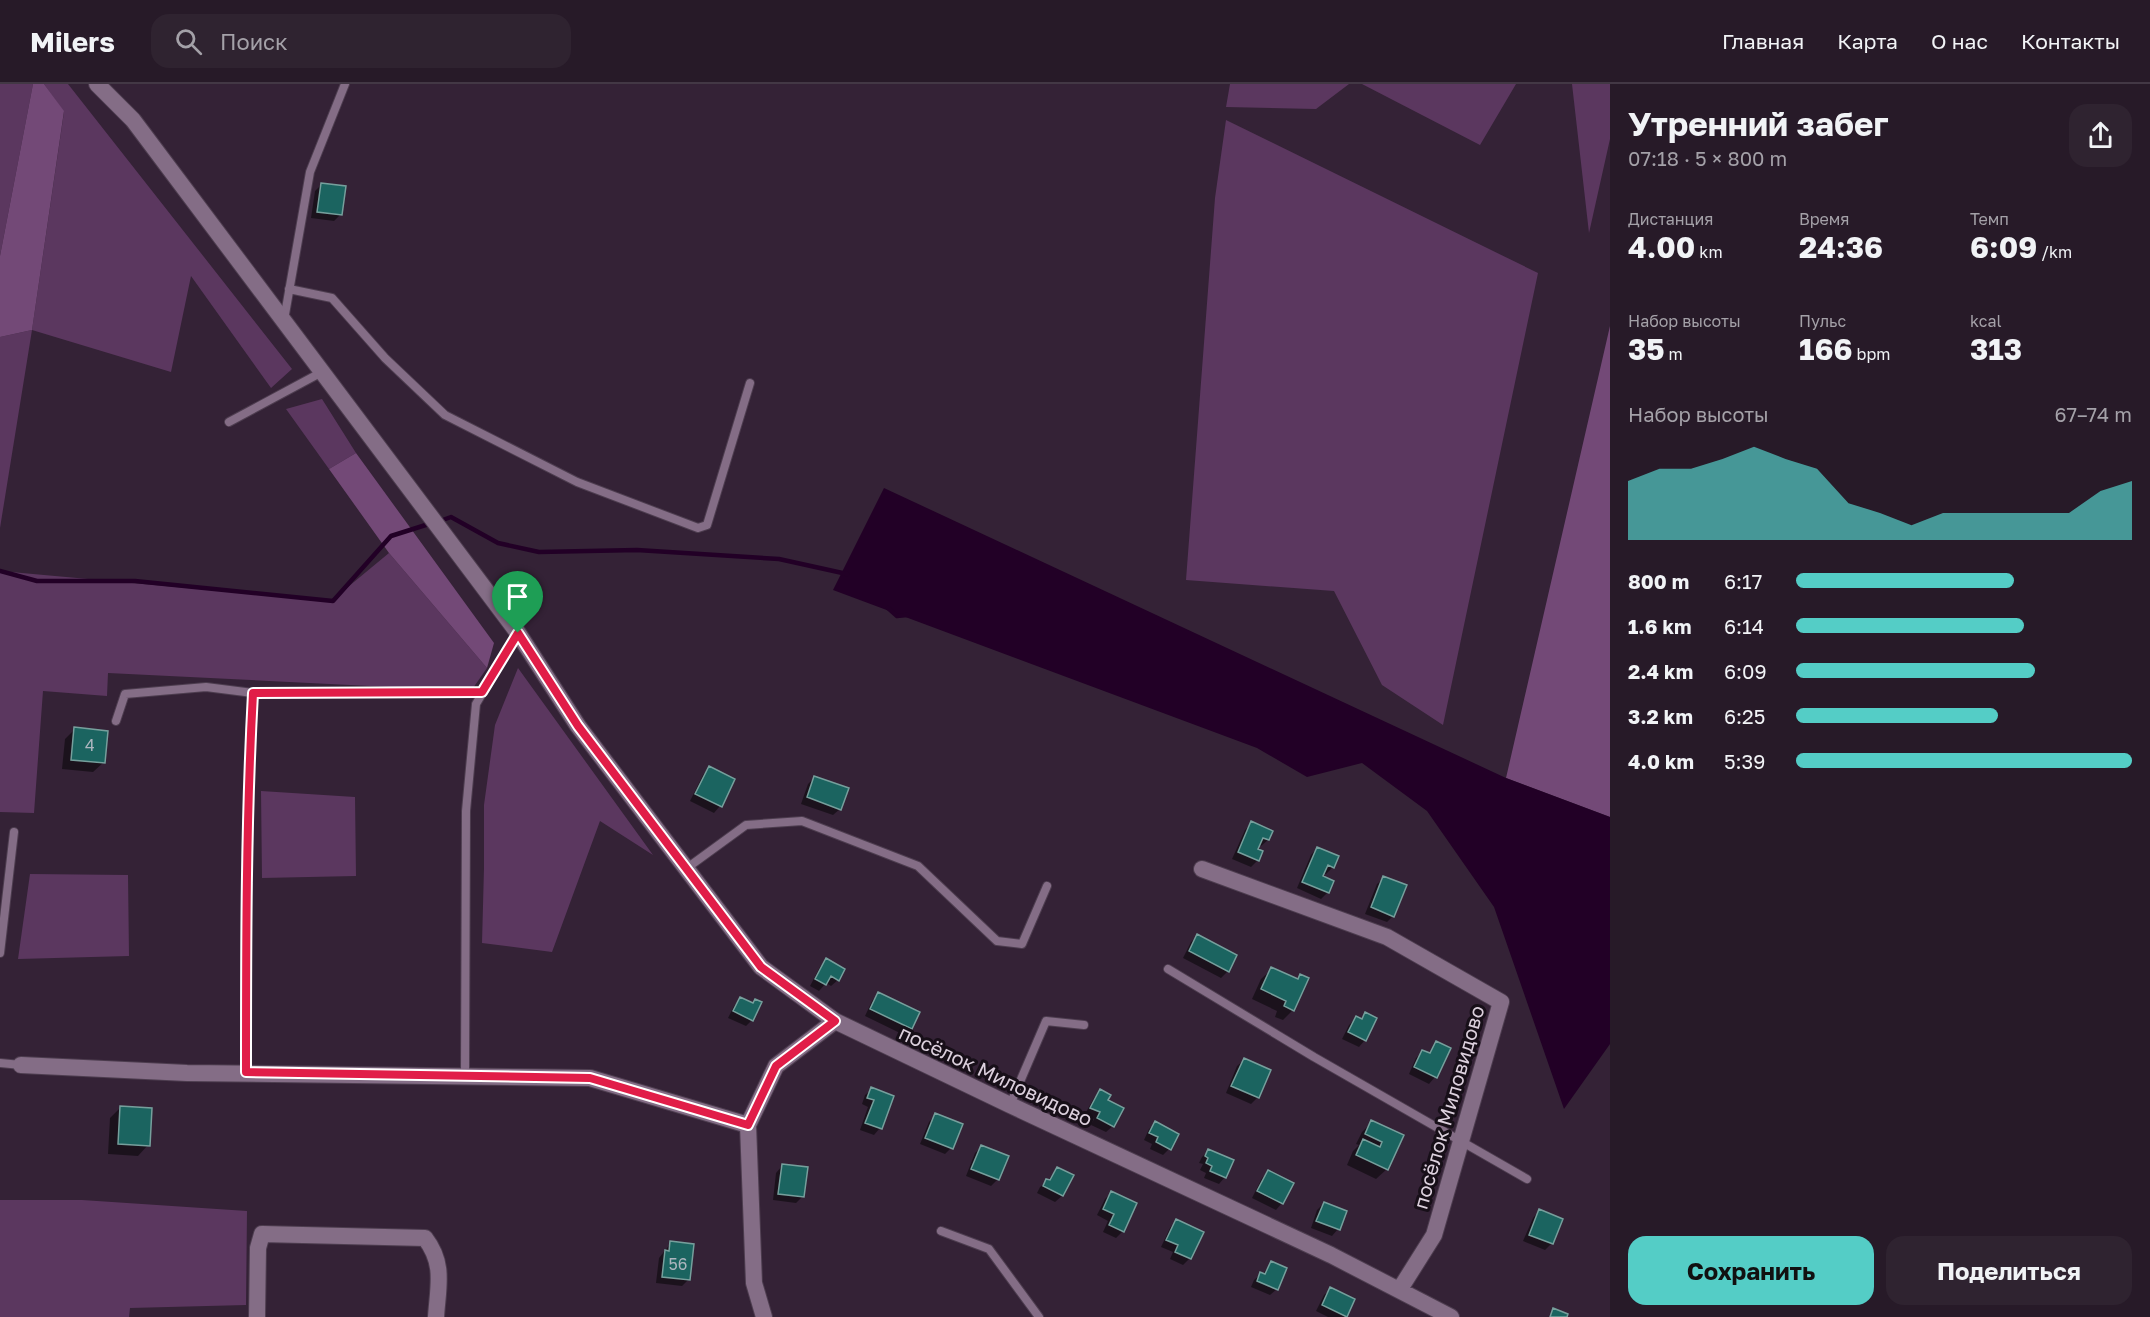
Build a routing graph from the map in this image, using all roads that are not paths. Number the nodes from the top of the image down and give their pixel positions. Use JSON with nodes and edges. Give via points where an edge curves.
{"nodes":[{"id":1,"x":97,"y":84,"type":"edge"},
{"id":2,"x":345,"y":84,"type":"edge"},
{"id":3,"x":289,"y":289,"type":"junction"},
{"id":4,"x":284,"y":321,"type":"junction"},
{"id":5,"x":322,"y":372,"type":"junction"},
{"id":6,"x":750,"y":383,"type":"dead end"},
{"id":7,"x":229,"y":422,"type":"dead end"},
{"id":8,"x":518,"y":633,"type":"junction"},
{"id":9,"x":482,"y":692,"type":"junction"},
{"id":10,"x":253,"y":693,"type":"junction"},
{"id":11,"x":116,"y":721,"type":"dead end"},
{"id":12,"x":14,"y":832,"type":"dead end"},
{"id":13,"x":687,"y":868,"type":"junction"},
{"id":14,"x":1202,"y":869,"type":"dead end"},
{"id":15,"x":1047,"y":886,"type":"dead end"},
{"id":16,"x":0,"y":953,"type":"edge"},
{"id":17,"x":1168,"y":969,"type":"dead end"},
{"id":18,"x":835,"y":1021,"type":"junction"},
{"id":19,"x":1084,"y":1025,"type":"dead end"},
{"id":20,"x":0,"y":1063,"type":"edge"},
{"id":21,"x":21,"y":1065,"type":"joint"},
{"id":22,"x":246,"y":1072,"type":"junction"},
{"id":23,"x":465,"y":1076,"type":"junction"},
{"id":24,"x":1010,"y":1105,"type":"junction"},
{"id":25,"x":748,"y":1125,"type":"junction"},
{"id":26,"x":1461,"y":1139,"type":"junction"},
{"id":27,"x":1527,"y":1179,"type":"dead end"},
{"id":28,"x":941,"y":1231,"type":"dead end"},
{"id":29,"x":1400,"y":1289,"type":"junction"},
{"id":30,"x":257,"y":1317,"type":"edge"},
{"id":31,"x":436,"y":1317,"type":"edge"},
{"id":32,"x":764,"y":1317,"type":"edge"},
{"id":33,"x":1039,"y":1317,"type":"edge"},
{"id":34,"x":1451,"y":1317,"type":"edge"}],
"edges":[{"from":1,"to":4,"type":"street","name":"посёлок Миловидово","via":[[133,120]]},
{"from":2,"to":3,"type":"lane","via":[[310,172]]},
{"from":3,"to":4,"type":"lane"},
{"from":3,"to":6,"type":"lane","via":[[332,298],[385,358],[445,415],[577,482],[698,528],[707,525]]},
{"from":4,"to":5,"type":"street","name":"посёлок Миловидово"},
{"from":5,"to":7,"type":"lane"},
{"from":5,"to":8,"type":"street","name":"посёлок Миловидово"},
{"from":8,"to":9,"type":"lane"},
{"from":8,"to":13,"type":"street","name":"посёлок Миловидово","via":[[578,726]]},
{"from":9,"to":10,"type":"lane"},
{"from":9,"to":23,"type":"lane","via":[[476,704],[466,811]]},
{"from":10,"to":11,"type":"lane","via":[[206,687],[125,694]]},
{"from":10,"to":22,"type":"lane","via":[[248,779]]},
{"from":12,"to":16,"type":"lane"},
{"from":13,"to":15,"type":"lane","via":[[746,825],[802,822],[918,866],[997,940],[1022,945]]},
{"from":13,"to":18,"type":"street","name":"посёлок Миловидово","via":[[761,967]]},
{"from":14,"to":26,"type":"street","name":"посёлок Миловидово","via":[[1387,937],[1501,1002]]},
{"from":17,"to":26,"type":"lane"},
{"from":18,"to":24,"type":"street","name":"посёлок Миловидово"},
{"from":18,"to":25,"type":"street","via":[[776,1066]]},
{"from":19,"to":24,"type":"lane","via":[[1046,1021]]},
{"from":20,"to":21,"type":"lane"},
{"from":21,"to":22,"type":"street"},
{"from":22,"to":23,"type":"street"},
{"from":23,"to":25,"type":"street","via":[[590,1078]]},
{"from":24,"to":29,"type":"street","name":"посёлок Миловидово"},
{"from":25,"to":32,"type":"street","via":[[754,1283]]},
{"from":26,"to":27,"type":"lane"},
{"from":26,"to":29,"type":"street","name":"посёлок Миловидово","via":[[1434,1235]]},
{"from":28,"to":33,"type":"lane","via":[[989,1249]]},
{"from":29,"to":34,"type":"street","name":"посёлок Миловидово"},
{"from":30,"to":31,"type":"street","via":[[258,1248],[262,1234],[425,1238],[439,1262]]}]}
